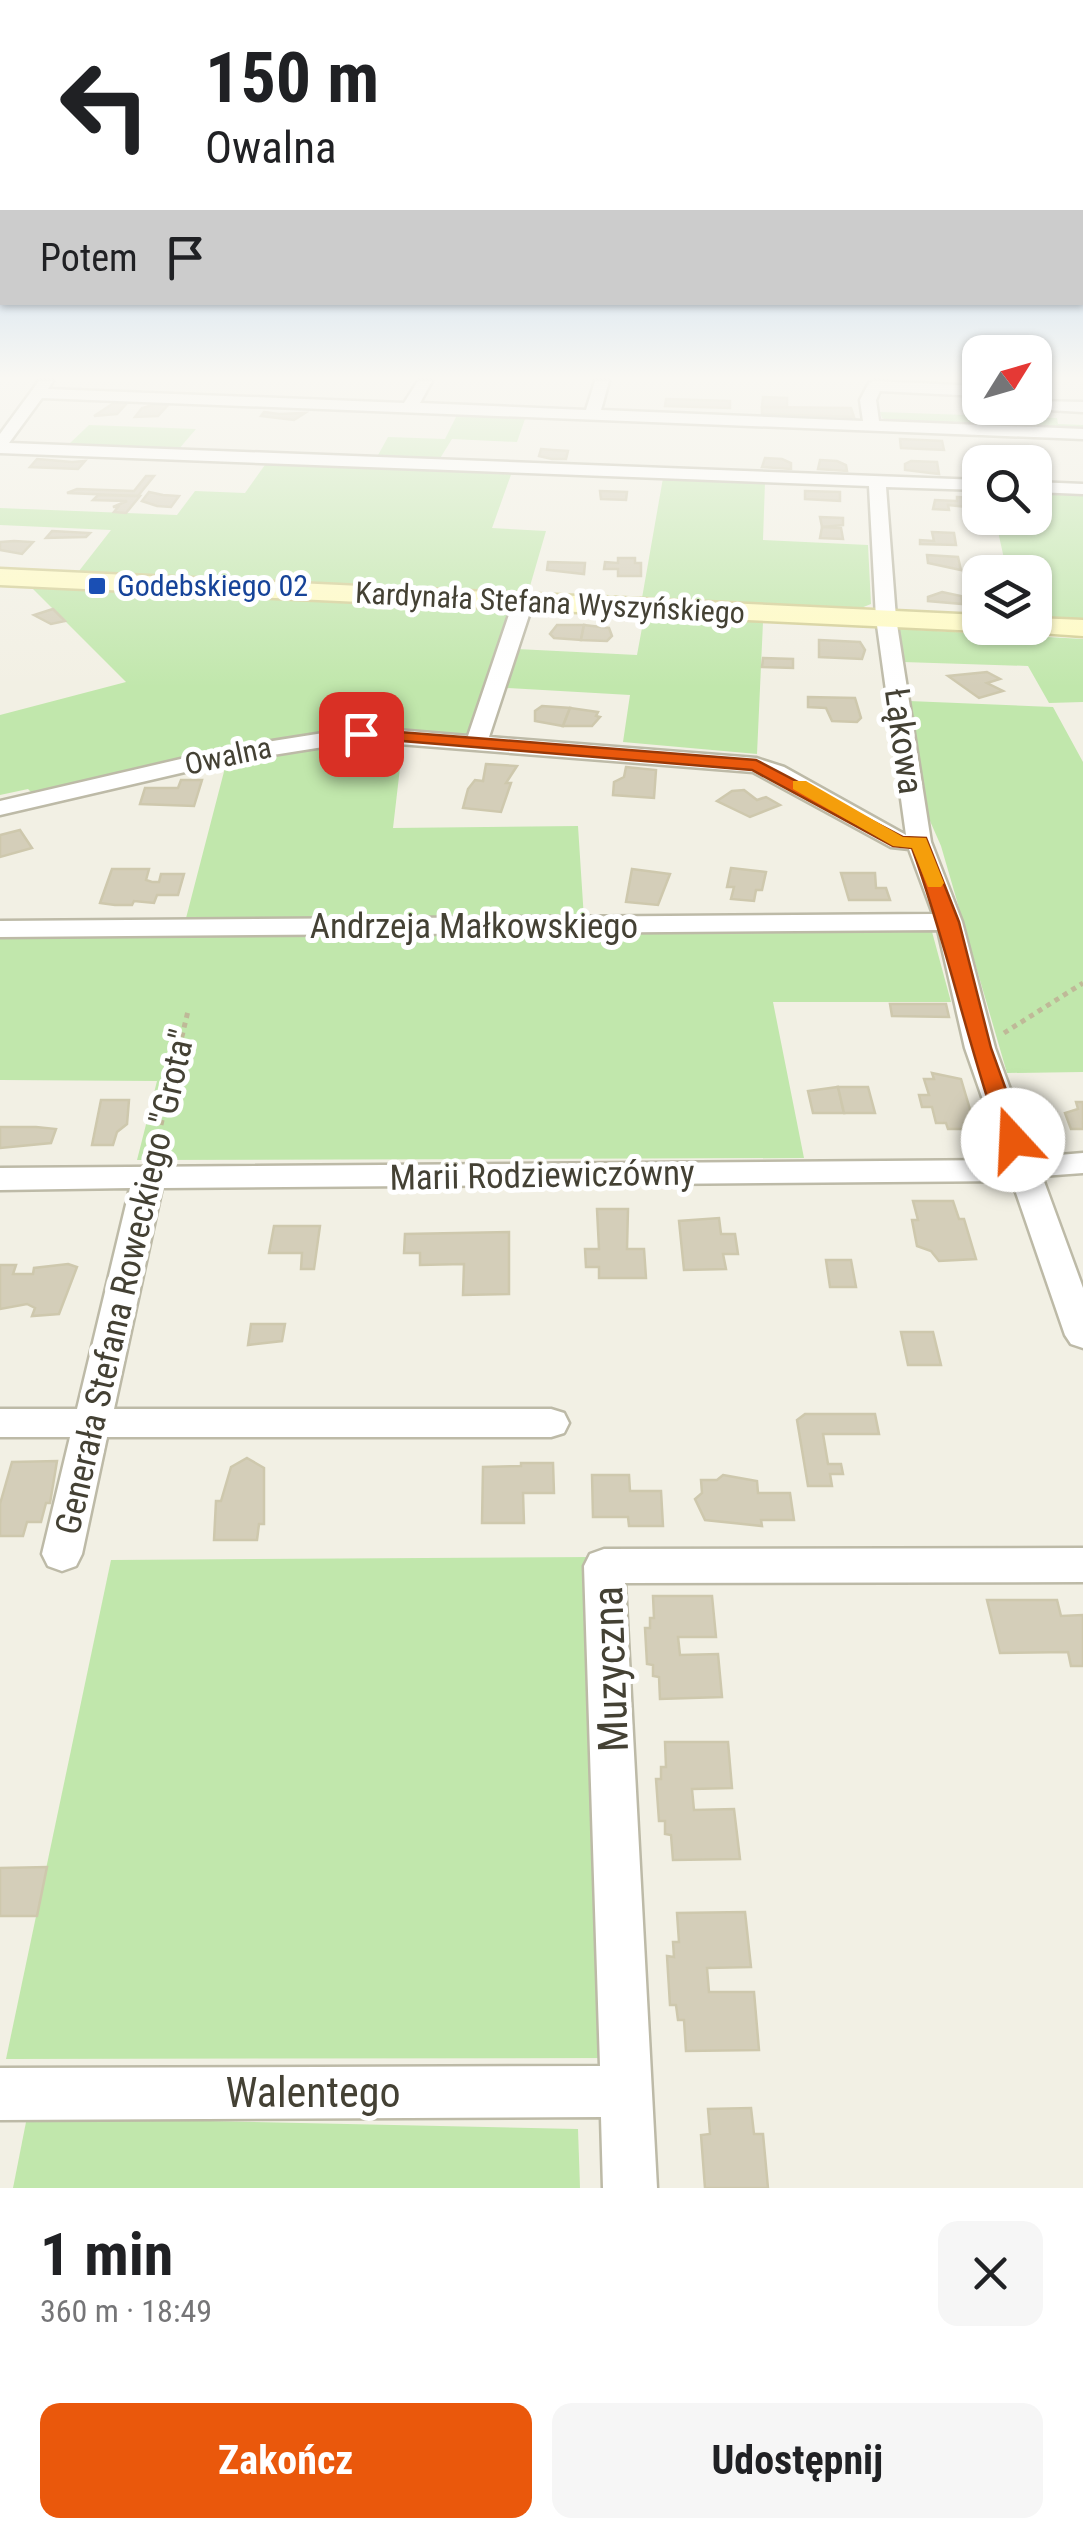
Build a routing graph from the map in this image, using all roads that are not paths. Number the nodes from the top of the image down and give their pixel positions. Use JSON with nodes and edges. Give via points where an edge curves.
{"nodes":[{"id":1,"x":877,"y":483,"type":"edge"},
{"id":2,"x":931,"y":483,"type":"edge"},
{"id":3,"x":962,"y":484,"type":"edge"},
{"id":4,"x":1052,"y":487,"type":"edge"},
{"id":5,"x":1083,"y":488,"type":"edge"},
{"id":6,"x":5,"y":580,"type":"edge"},
{"id":7,"x":523,"y":603,"type":"junction"},
{"id":8,"x":886,"y":618,"type":"junction"},
{"id":9,"x":962,"y":622,"type":"edge"},
{"id":10,"x":1052,"y":627,"type":"edge"},
{"id":11,"x":1083,"y":628,"type":"edge"},
{"id":12,"x":478,"y":741,"type":"junction"},
{"id":13,"x":0,"y":808,"type":"edge"},
{"id":14,"x":919,"y":842,"type":"junction"},
{"id":15,"x":949,"y":922,"type":"junction"},
{"id":16,"x":0,"y":929,"type":"edge"},
{"id":17,"x":1083,"y":1162,"type":"edge"},
{"id":18,"x":1024,"y":1170,"type":"junction"},
{"id":19,"x":0,"y":1178,"type":"edge"},
{"id":20,"x":148,"y":1179,"type":"junction"},
{"id":21,"x":1083,"y":1335,"type":"edge"},
{"id":22,"x":96,"y":1422,"type":"junction"},
{"id":23,"x":0,"y":1424,"type":"edge"},
{"id":24,"x":551,"y":1424,"type":"dead end"},
{"id":25,"x":62,"y":1554,"type":"dead end"},
{"id":26,"x":1083,"y":1565,"type":"edge"},
{"id":27,"x":626,"y":2091,"type":"junction"},
{"id":28,"x":0,"y":2094,"type":"edge"},
{"id":29,"x":630,"y":2188,"type":"edge"}],
"edges":[{"from":1,"to":8,"type":"street","name":"Łąkowa"},
{"from":2,"to":3,"type":"street"},
{"from":4,"to":5,"type":"street"},
{"from":6,"to":7,"type":"main road","name":"Kardynała Stefana Wyszyńskiego"},
{"from":7,"to":8,"type":"main road","name":"Kardynała Stefana Wyszyńskiego"},
{"from":7,"to":12,"type":"street"},
{"from":8,"to":9,"type":"main road","name":"Kardynała Stefana Wyszyńskiego"},
{"from":8,"to":14,"type":"street","name":"Łąkowa"},
{"from":10,"to":11,"type":"main road"},
{"from":12,"to":13,"type":"street","name":"Owalna","via":[[361,734],[228,754]]},
{"from":12,"to":14,"type":"street","name":"Owalna","via":[[756,765],[900,842]]},
{"from":14,"to":15,"type":"street","name":"Łąkowa"},
{"from":15,"to":16,"type":"street","name":"Andrzeja Małkowskiego"},
{"from":15,"to":18,"type":"street","name":"Łąkowa","via":[[980,1048]]},
{"from":17,"to":18,"type":"street","name":"Marii Rodziewiczówny"},
{"from":18,"to":20,"type":"street","name":"Marii Rodziewiczówny"},
{"from":18,"to":21,"type":"street","name":"Łąkowa"},
{"from":19,"to":20,"type":"street","name":"Marii Rodziewiczówny"},
{"from":20,"to":22,"type":"street","name":"Generała Stefana Roweckiego \"Grota\""},
{"from":22,"to":23,"type":"street"},
{"from":22,"to":24,"type":"street"},
{"from":22,"to":25,"type":"street","name":"Generała Stefana Roweckiego \"Grota\""},
{"from":26,"to":27,"type":"street","name":"Muzyczna","via":[[604,1566]]},
{"from":27,"to":28,"type":"street","name":"Walentego"},
{"from":27,"to":29,"type":"street","name":"Muzyczna"}]}
